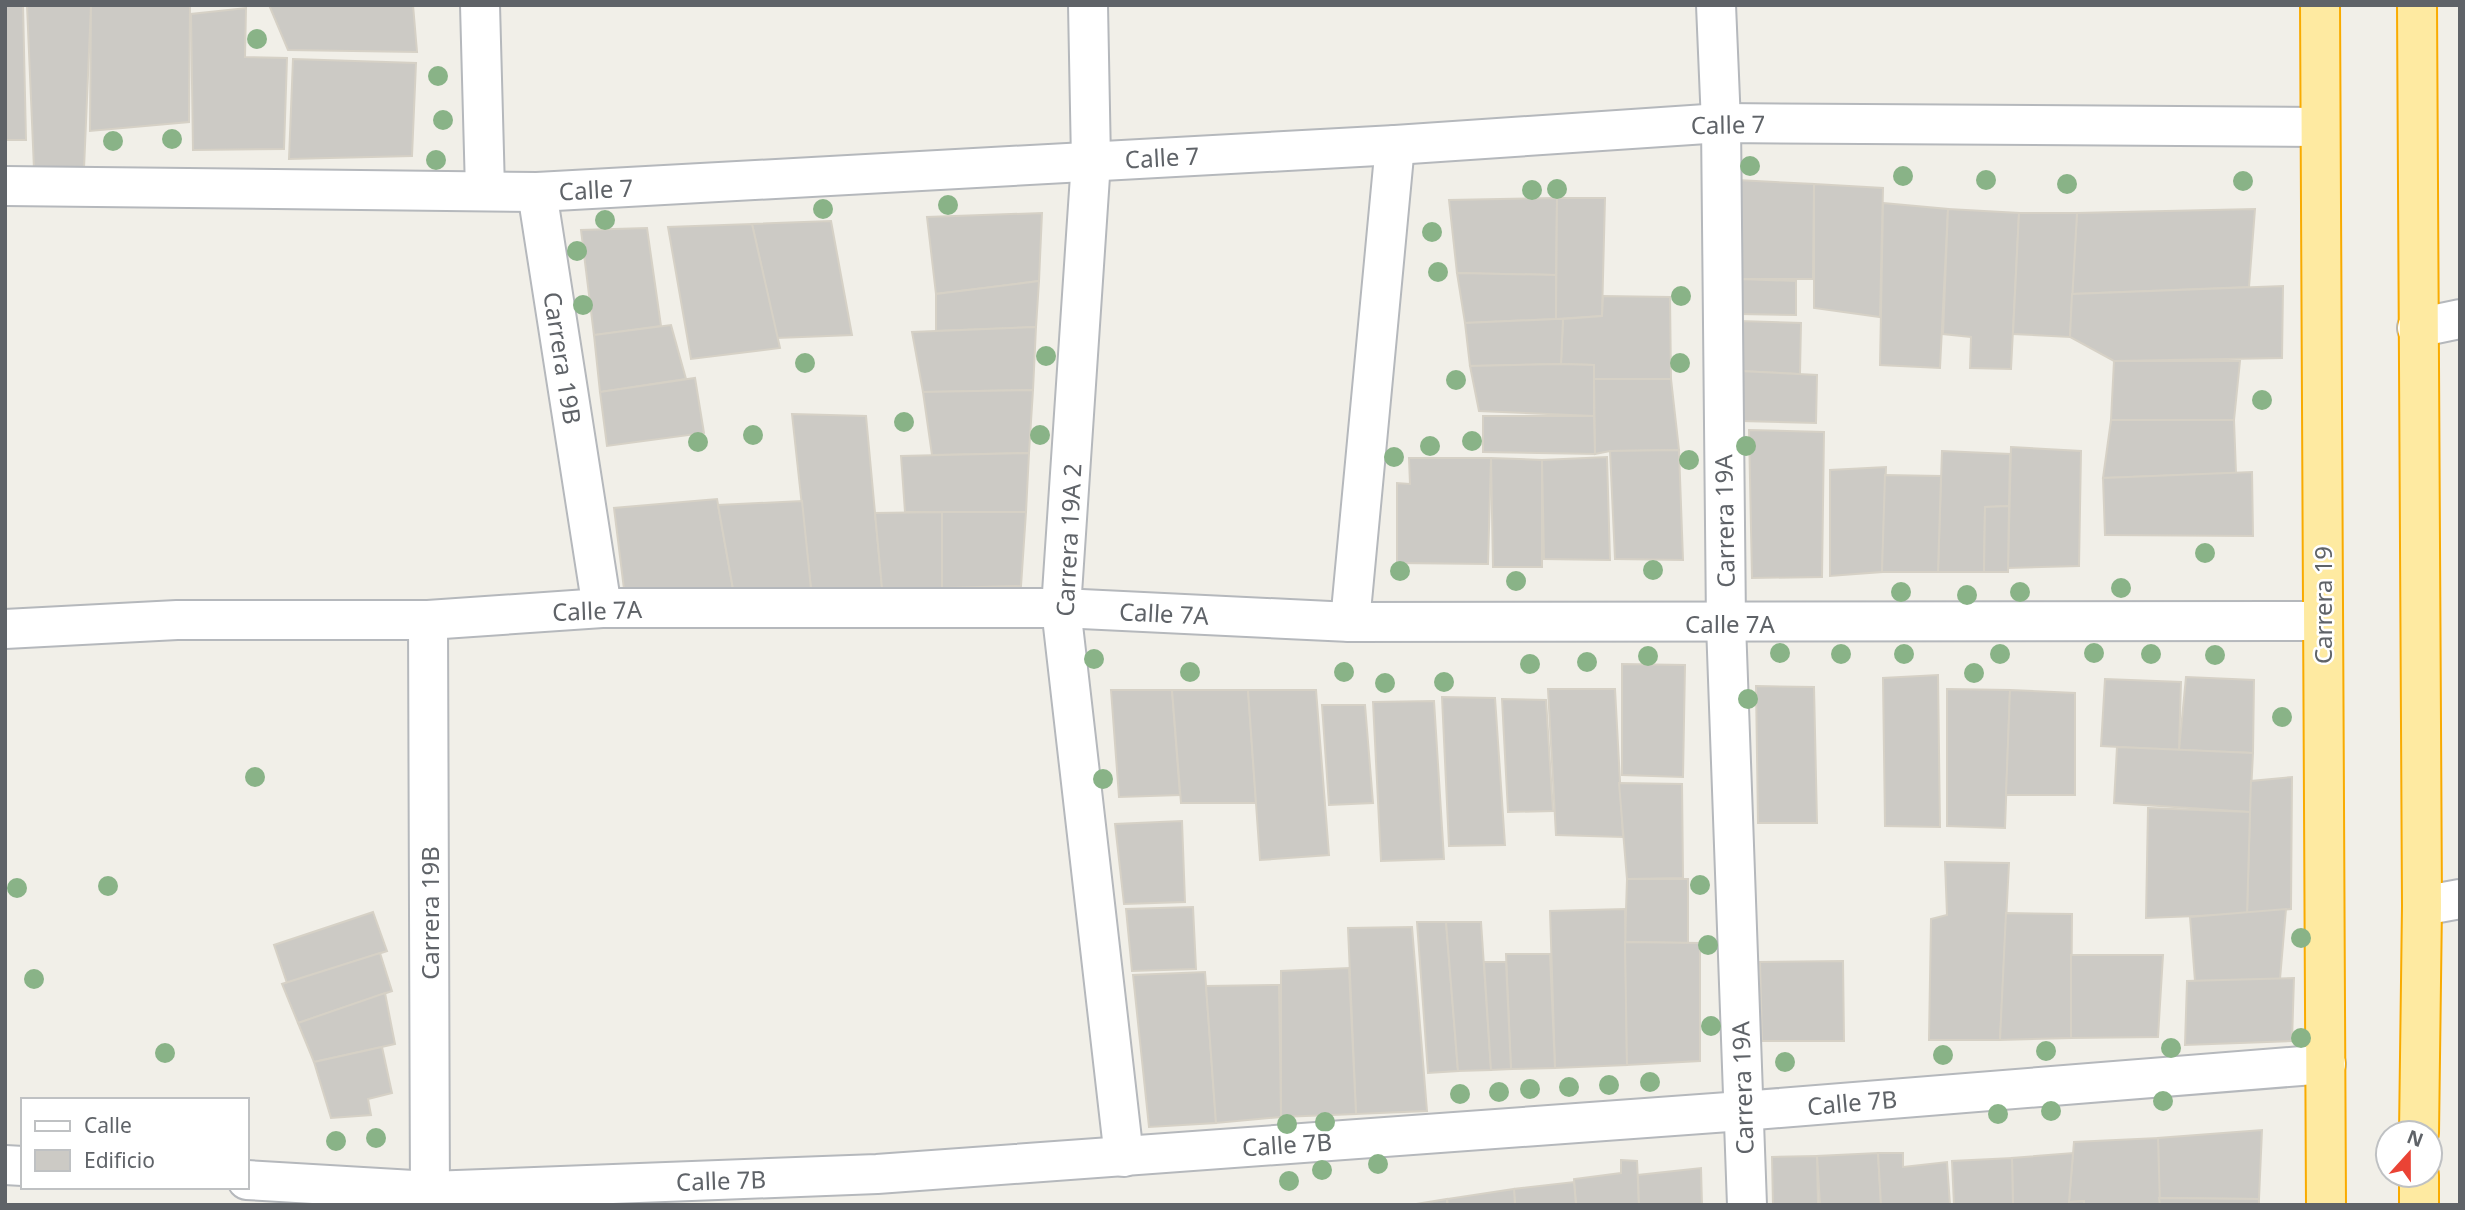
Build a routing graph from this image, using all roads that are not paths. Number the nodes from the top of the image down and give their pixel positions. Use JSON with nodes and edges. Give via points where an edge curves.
{"nodes":[{"id":1,"x":480,"y":5,"type":"edge"},
{"id":2,"x":1088,"y":5,"type":"edge"},
{"id":3,"x":1716,"y":5,"type":"edge"},
{"id":4,"x":2320,"y":5,"type":"edge"},
{"id":5,"x":2417,"y":5,"type":"edge"},
{"id":6,"x":1721,"y":123,"type":"junction"},
{"id":7,"x":2320,"y":127,"type":"junction"},
{"id":8,"x":1395,"y":145,"type":"junction"},
{"id":9,"x":1091,"y":160,"type":"junction"},
{"id":10,"x":5,"y":186,"type":"edge"},
{"id":11,"x":485,"y":190,"type":"junction"},
{"id":12,"x":537,"y":192,"type":"junction"},
{"id":13,"x":2460,"y":319,"type":"edge"},
{"id":14,"x":2417,"y":328,"type":"junction"},
{"id":15,"x":601,"y":608,"type":"junction"},
{"id":16,"x":1061,"y":608,"type":"junction"},
{"id":17,"x":428,"y":620,"type":"junction"},
{"id":18,"x":2322,"y":621,"type":"junction"},
{"id":19,"x":1350,"y":622,"type":"junction"},
{"id":20,"x":1726,"y":624,"type":"junction"},
{"id":21,"x":5,"y":629,"type":"edge"},
{"id":22,"x":2460,"y":899,"type":"edge"},
{"id":23,"x":2422,"y":906,"type":"junction"},
{"id":24,"x":2326,"y":1064,"type":"junction"},
{"id":25,"x":1742,"y":1111,"type":"junction"},
{"id":26,"x":2419,"y":1119,"type":"edge"},
{"id":27,"x":1124,"y":1157,"type":"junction"},
{"id":28,"x":248,"y":1180,"type":"edge"},
{"id":29,"x":877,"y":1190,"type":"edge"},
{"id":30,"x":430,"y":1198,"type":"edge"},
{"id":31,"x":1747,"y":1205,"type":"edge"},
{"id":32,"x":2326,"y":1205,"type":"edge"}],
"edges":[{"from":1,"to":11,"type":"street"},
{"from":2,"to":9,"type":"street","name":"Carrera 19A 2"},
{"from":3,"to":6,"type":"street","name":"Carrera 19A"},
{"from":4,"to":7,"type":"highway","name":"Carrera 19"},
{"from":5,"to":14,"type":"highway"},
{"from":6,"to":7,"type":"street","name":"Calle 7"},
{"from":6,"to":8,"type":"street","name":"Calle 7"},
{"from":6,"to":20,"type":"street","name":"Carrera 19A"},
{"from":7,"to":18,"type":"highway","name":"Carrera 19"},
{"from":8,"to":9,"type":"street","name":"Calle 7"},
{"from":8,"to":19,"type":"street"},
{"from":9,"to":12,"type":"street","name":"Calle 7"},
{"from":9,"to":16,"type":"street","name":"Carrera 19A 2"},
{"from":10,"to":11,"type":"street","name":"Calle 7"},
{"from":11,"to":12,"type":"street","name":"Calle 7"},
{"from":12,"to":15,"type":"street","name":"Carrera 19B"},
{"from":13,"to":14,"type":"street"},
{"from":14,"to":23,"type":"highway"},
{"from":15,"to":16,"type":"street","name":"Calle 7A"},
{"from":15,"to":17,"type":"street","name":"Calle 7A"},
{"from":16,"to":19,"type":"street","name":"Calle 7A"},
{"from":16,"to":27,"type":"street","name":"Carrera 19A 2"},
{"from":17,"to":21,"type":"street","name":"Calle 7A","via":[[177,620]]},
{"from":17,"to":30,"type":"street","name":"Carrera 19B"},
{"from":18,"to":20,"type":"street","name":"Calle 7A"},
{"from":18,"to":24,"type":"highway","name":"Carrera 19"},
{"from":19,"to":20,"type":"street","name":"Calle 7A"},
{"from":20,"to":25,"type":"street","name":"Carrera 19A"},
{"from":22,"to":23,"type":"street"},
{"from":23,"to":26,"type":"highway"},
{"from":24,"to":25,"type":"street","name":"Calle 7B"},
{"from":24,"to":32,"type":"highway","name":"Carrera 19"},
{"from":25,"to":27,"type":"street","name":"Calle 7B"},
{"from":25,"to":31,"type":"street","name":"Carrera 19A"},
{"from":27,"to":29,"type":"street","name":"Calle 7B"},
{"from":28,"to":30,"type":"street","name":"Calle 7B"},
{"from":29,"to":30,"type":"street","name":"Calle 7B"}]}
